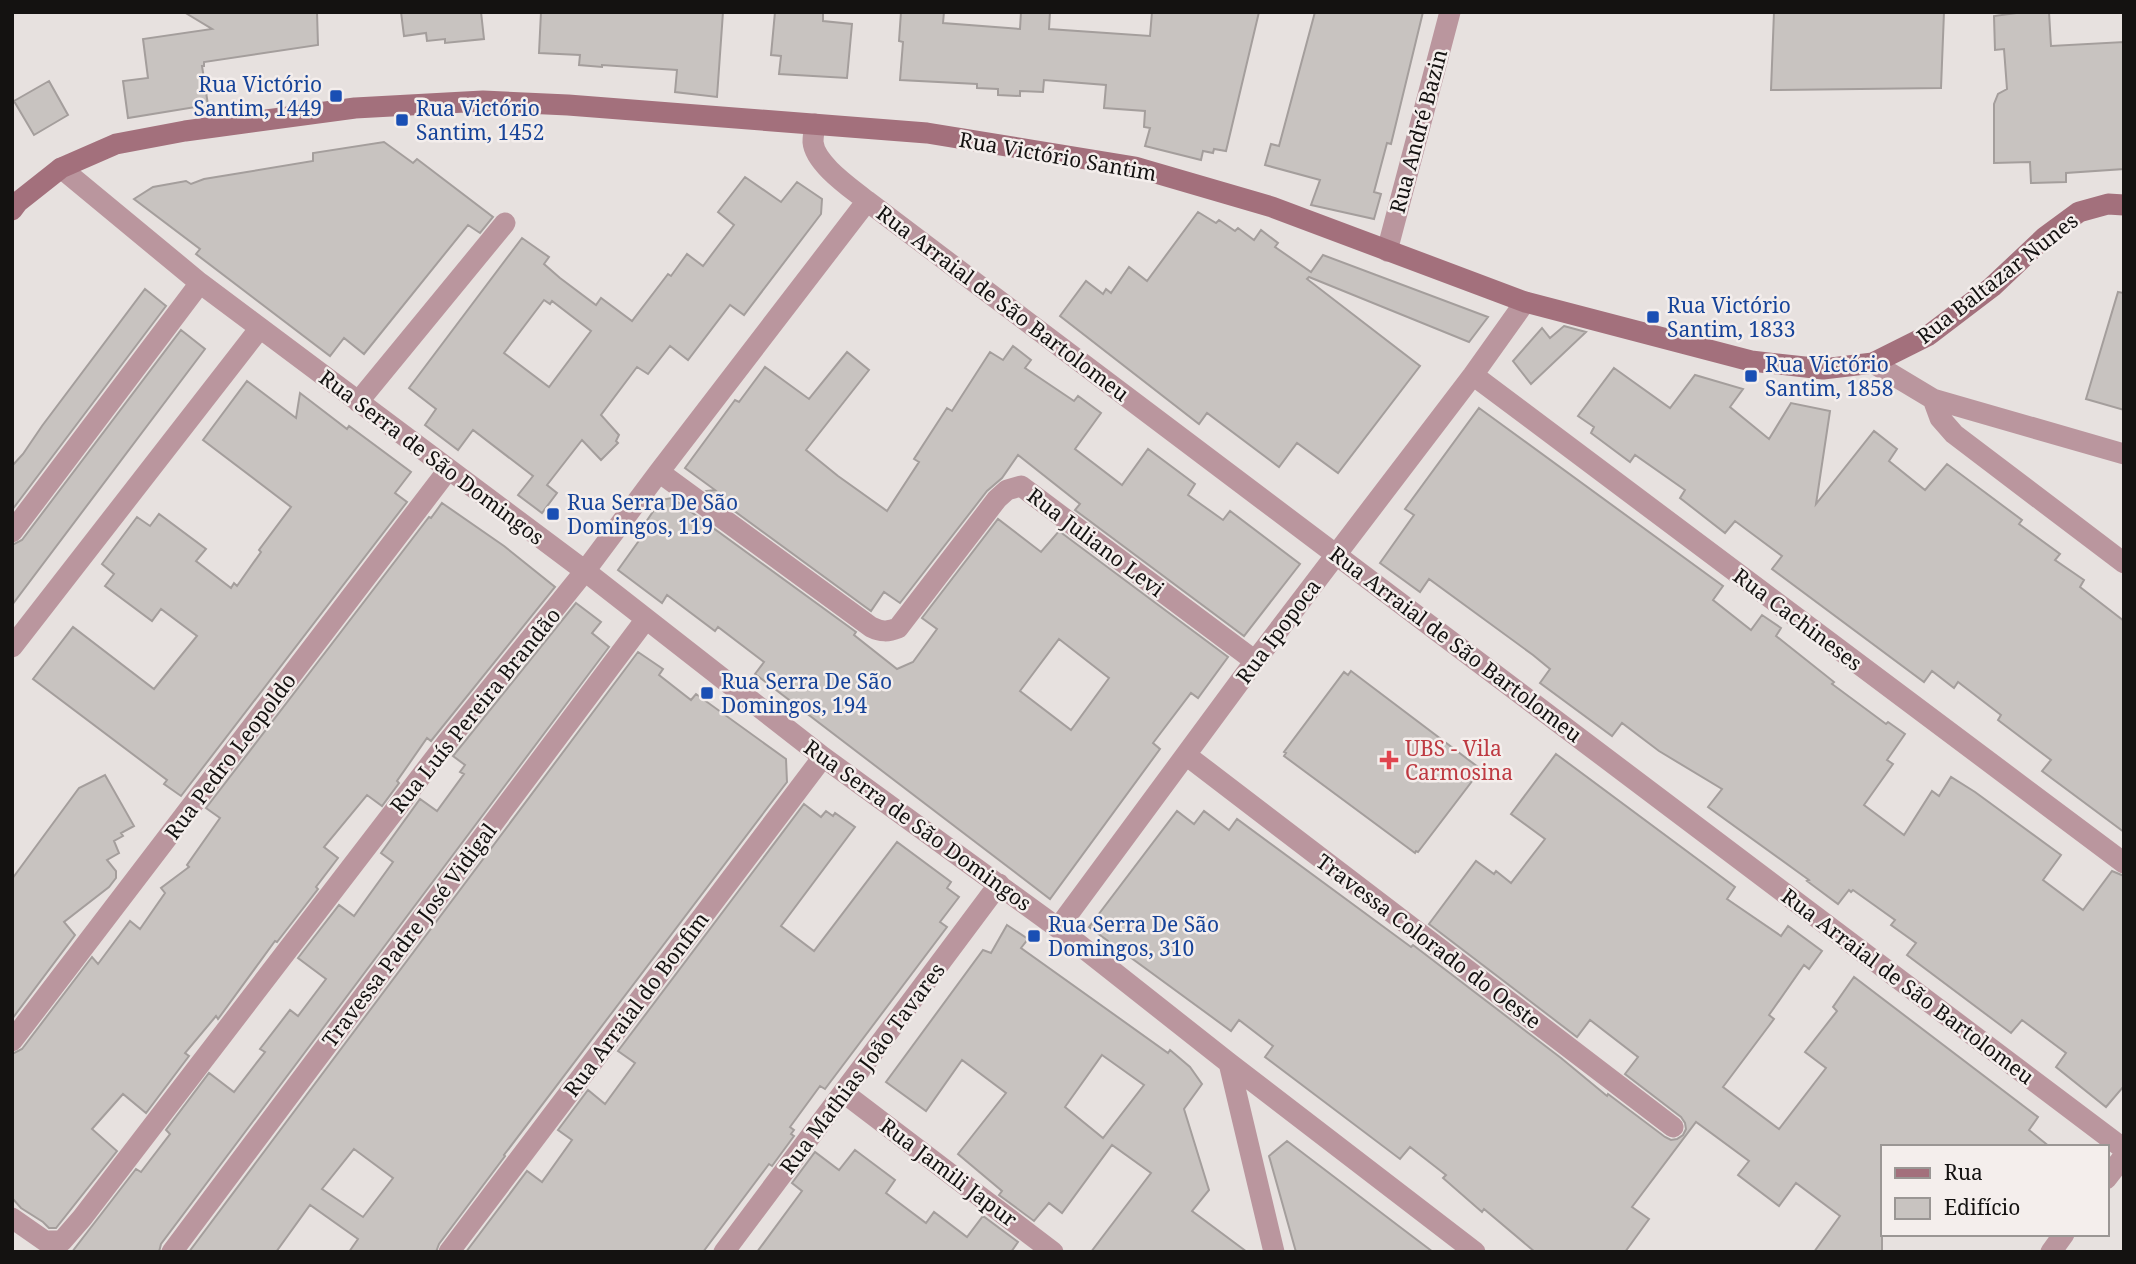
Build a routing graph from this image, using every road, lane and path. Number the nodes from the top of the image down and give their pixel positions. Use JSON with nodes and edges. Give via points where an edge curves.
{"nodes":[{"id":1,"x":1450,"y":12,"type":"edge"},
{"id":2,"x":815,"y":124,"type":"junction"},
{"id":3,"x":61,"y":168,"type":"junction"},
{"id":4,"x":867,"y":201,"type":"junction"},
{"id":5,"x":2124,"y":205,"type":"edge"},
{"id":6,"x":12,"y":210,"type":"edge"},
{"id":7,"x":505,"y":223,"type":"dead end"},
{"id":8,"x":1387,"y":251,"type":"junction"},
{"id":9,"x":200,"y":283,"type":"junction"},
{"id":10,"x":1525,"y":302,"type":"junction"},
{"id":11,"x":260,"y":328,"type":"junction"},
{"id":12,"x":1873,"y":363,"type":"junction"},
{"id":13,"x":1473,"y":375,"type":"junction"},
{"id":14,"x":1933,"y":399,"type":"junction"},
{"id":15,"x":358,"y":402,"type":"junction"},
{"id":16,"x":2124,"y":454,"type":"edge"},
{"id":17,"x":448,"y":470,"type":"junction"},
{"id":18,"x":659,"y":472,"type":"junction"},
{"id":19,"x":12,"y":532,"type":"edge"},
{"id":20,"x":1337,"y":554,"type":"junction"},
{"id":21,"x":2124,"y":563,"type":"edge"},
{"id":22,"x":585,"y":571,"type":"junction"},
{"id":23,"x":646,"y":619,"type":"junction"},
{"id":24,"x":12,"y":647,"type":"edge"},
{"id":25,"x":1255,"y":661,"type":"junction"},
{"id":26,"x":1186,"y":755,"type":"junction"},
{"id":27,"x":823,"y":757,"type":"junction"},
{"id":28,"x":2124,"y":863,"type":"edge"},
{"id":29,"x":999,"y":884,"type":"junction"},
{"id":30,"x":1058,"y":928,"type":"junction"},
{"id":31,"x":12,"y":1041,"type":"edge"},
{"id":32,"x":1229,"y":1063,"type":"junction"},
{"id":33,"x":844,"y":1093,"type":"junction"},
{"id":34,"x":1673,"y":1126,"type":"dead end"},
{"id":35,"x":2124,"y":1149,"type":"edge"},
{"id":36,"x":2124,"y":1156,"type":"edge"},
{"id":37,"x":2108,"y":1176,"type":"edge"},
{"id":38,"x":12,"y":1218,"type":"edge"},
{"id":39,"x":2063,"y":1236,"type":"edge"},
{"id":40,"x":172,"y":1252,"type":"edge"},
{"id":41,"x":449,"y":1252,"type":"edge"},
{"id":42,"x":724,"y":1252,"type":"edge"},
{"id":43,"x":1054,"y":1252,"type":"edge"},
{"id":44,"x":1274,"y":1252,"type":"edge"},
{"id":45,"x":1475,"y":1252,"type":"edge"},
{"id":46,"x":2051,"y":1252,"type":"edge"}],
"edges":[{"from":1,"to":8,"type":"street","name":"Rua André Bazin"},
{"from":2,"to":3,"type":"street","name":"Rua Victório Santim","via":[[568,104],[404,104],[185,131],[116,144]]},
{"from":2,"to":4,"type":"street","name":"Rua Arraial de São Bartolomeu","via":[[813,144],[819,158]]},
{"from":2,"to":8,"type":"street","name":"Rua Victório Santim","via":[[927,133],[1135,167],[1272,207]]},
{"from":3,"to":6,"type":"street","name":"Rua Victório Santim"},
{"from":3,"to":9,"type":"street","name":"Rua Serra de São Domingos"},
{"from":4,"to":18,"type":"street","name":"Rua Luís Pereira Brandão"},
{"from":4,"to":20,"type":"street","name":"Rua Arraial de São Bartolomeu"},
{"from":5,"to":12,"type":"street","name":"Rua Baltazar Nunes","via":[[2079,212],[1929,335]]},
{"from":7,"to":15,"type":"street"},
{"from":8,"to":10,"type":"street","name":"Rua Victório Santim"},
{"from":9,"to":11,"type":"street","name":"Rua Serra de São Domingos"},
{"from":9,"to":19,"type":"street"},
{"from":10,"to":12,"type":"street","name":"Rua Victório Santim","via":[[1751,361],[1823,369]]},
{"from":10,"to":13,"type":"street","name":"Rua Ipopoca"},
{"from":11,"to":15,"type":"street","name":"Rua Serra de São Domingos"},
{"from":11,"to":24,"type":"street"},
{"from":12,"to":14,"type":"street"},
{"from":13,"to":20,"type":"street","name":"Rua Ipopoca"},
{"from":13,"to":28,"type":"street","name":"Rua Cachineses"},
{"from":14,"to":16,"type":"street"},
{"from":14,"to":21,"type":"street","via":[[1940,418],[1954,434]]},
{"from":15,"to":17,"type":"street","name":"Rua Serra de São Domingos"},
{"from":17,"to":22,"type":"street","name":"Rua Serra de São Domingos"},
{"from":17,"to":31,"type":"street","name":"Rua Pedro Leopoldo"},
{"from":18,"to":22,"type":"street","name":"Rua Luís Pereira Brandão"},
{"from":18,"to":25,"type":"street","name":"Rua Juliano Levi","via":[[871,627],[889,632],[898,628],[997,499],[1021,485]]},
{"from":20,"to":25,"type":"street","name":"Rua Ipopoca"},
{"from":20,"to":35,"type":"street","name":"Rua Arraial de São Bartolomeu"},
{"from":22,"to":23,"type":"street","name":"Rua Serra de São Domingos"},
{"from":22,"to":38,"type":"street","name":"Rua Luís Pereira Brandão","via":[[448,741],[82,1219],[62,1241],[45,1241]]},
{"from":23,"to":27,"type":"street","name":"Rua Serra de São Domingos"},
{"from":23,"to":40,"type":"street","name":"Travessa Padre José Vidigal"},
{"from":25,"to":26,"type":"street","name":"Rua Ipopoca"},
{"from":26,"to":30,"type":"street","name":"Rua Ipopoca"},
{"from":26,"to":34,"type":"street","name":"Travessa Colorado do Oeste"},
{"from":27,"to":29,"type":"street","name":"Rua Serra de São Domingos"},
{"from":27,"to":41,"type":"street","name":"Rua Arraial do Bonfim"},
{"from":29,"to":30,"type":"street","name":"Rua Serra de São Domingos"},
{"from":29,"to":33,"type":"street","name":"Rua Mathias João Tavares"},
{"from":30,"to":32,"type":"street","name":"Rua Serra de São Domingos"},
{"from":32,"to":44,"type":"street"},
{"from":32,"to":45,"type":"street","name":"Rua Serra de São Domingos"},
{"from":33,"to":42,"type":"street","name":"Rua Mathias João Tavares"},
{"from":33,"to":43,"type":"street","name":"Rua Jamili Japur"},
{"from":36,"to":37,"type":"street"},
{"from":39,"to":46,"type":"street"}]}
